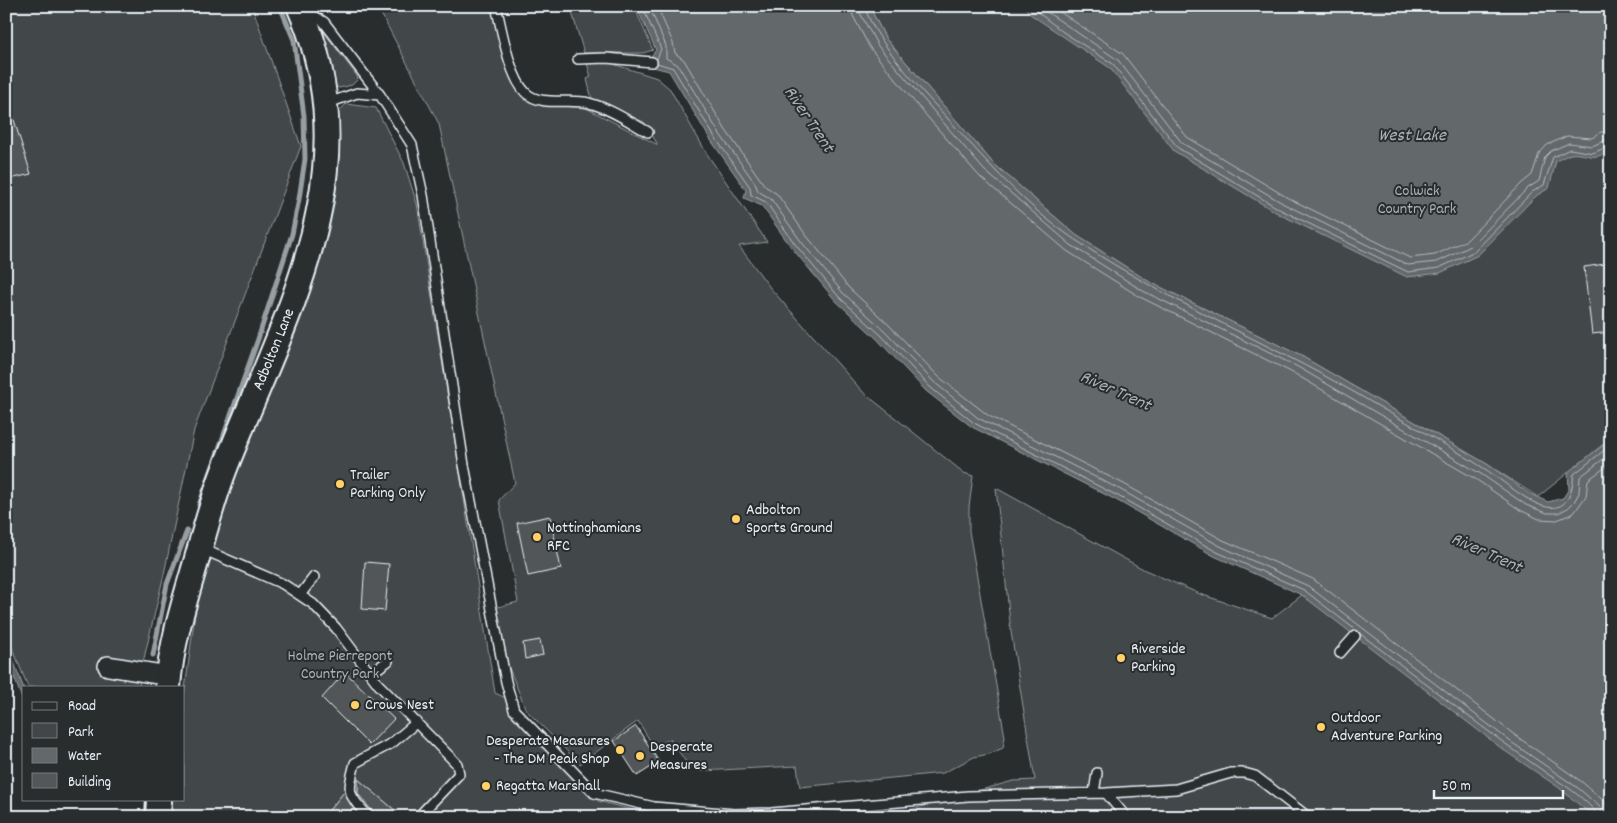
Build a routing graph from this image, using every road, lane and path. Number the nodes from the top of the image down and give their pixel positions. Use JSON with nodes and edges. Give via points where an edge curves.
{"nodes":[{"id":1,"x":496,"y":6,"type":"edge"},
{"id":2,"x":300,"y":7,"type":"edge"},
{"id":3,"x":578,"y":59,"type":"dead end"},
{"id":4,"x":652,"y":62,"type":"dead end"},
{"id":5,"x":380,"y":96,"type":"junction"},
{"id":6,"x":325,"y":104,"type":"junction"},
{"id":7,"x":648,"y":132,"type":"dead end"},
{"id":8,"x":200,"y":548,"type":"junction"},
{"id":9,"x":314,"y":577,"type":"dead end"},
{"id":10,"x":300,"y":595,"type":"junction"},
{"id":11,"x":1355,"y":636,"type":"dead end"},
{"id":12,"x":1340,"y":653,"type":"dead end"},
{"id":13,"x":388,"y":661,"type":"dead end"},
{"id":14,"x":108,"y":666,"type":"dead end"},
{"id":15,"x":371,"y":673,"type":"junction"},
{"id":16,"x":168,"y":681,"type":"edge"},
{"id":17,"x":416,"y":722,"type":"junction"},
{"id":18,"x":1097,"y":773,"type":"dead end"},
{"id":19,"x":1094,"y":792,"type":"junction"},
{"id":20,"x":1106,"y":793,"type":"junction"},
{"id":21,"x":159,"y":800,"type":"edge"},
{"id":22,"x":158,"y":817,"type":"edge"},
{"id":23,"x":365,"y":817,"type":"edge"},
{"id":24,"x":418,"y":817,"type":"edge"},
{"id":25,"x":1126,"y":817,"type":"edge"},
{"id":26,"x":1308,"y":817,"type":"edge"}],
"edges":[{"from":1,"to":7,"type":"lane","via":[[516,80],[526,94],[542,101],[590,103]]},
{"from":2,"to":5,"type":"lane","via":[[324,22]]},
{"from":2,"to":6,"type":"street","name":"Adbolton Lane","via":[[317,60]]},
{"from":3,"to":4,"type":"lane"},
{"from":5,"to":6,"type":"lane","via":[[357,93]]},
{"from":5,"to":19,"type":"lane","via":[[412,145],[418,168],[467,483],[500,656],[514,710],[594,793],[654,807],[734,814],[968,796]]},
{"from":6,"to":8,"type":"street","name":"Adbolton Lane","via":[[322,200],[308,261],[288,318],[225,468]]},
{"from":8,"to":10,"type":"lane","via":[[283,584]]},
{"from":8,"to":16,"type":"street","name":"Adbolton Lane","via":[[180,618]]},
{"from":9,"to":10,"type":"lane"},
{"from":10,"to":15,"type":"lane","via":[[336,628]]},
{"from":11,"to":12,"type":"lane"},
{"from":13,"to":15,"type":"lane"},
{"from":14,"to":16,"type":"street"},
{"from":15,"to":17,"type":"lane"},
{"from":17,"to":23,"type":"lane","via":[[392,743],[355,763],[349,787],[353,800],[367,815]]},
{"from":17,"to":24,"type":"lane","via":[[457,764],[459,774]]},
{"from":18,"to":19,"type":"lane"},
{"from":19,"to":20,"type":"lane"},
{"from":20,"to":25,"type":"lane"},
{"from":20,"to":26,"type":"lane","via":[[1181,788],[1244,773],[1255,776]]},
{"from":21,"to":22,"type":"street"}]}
